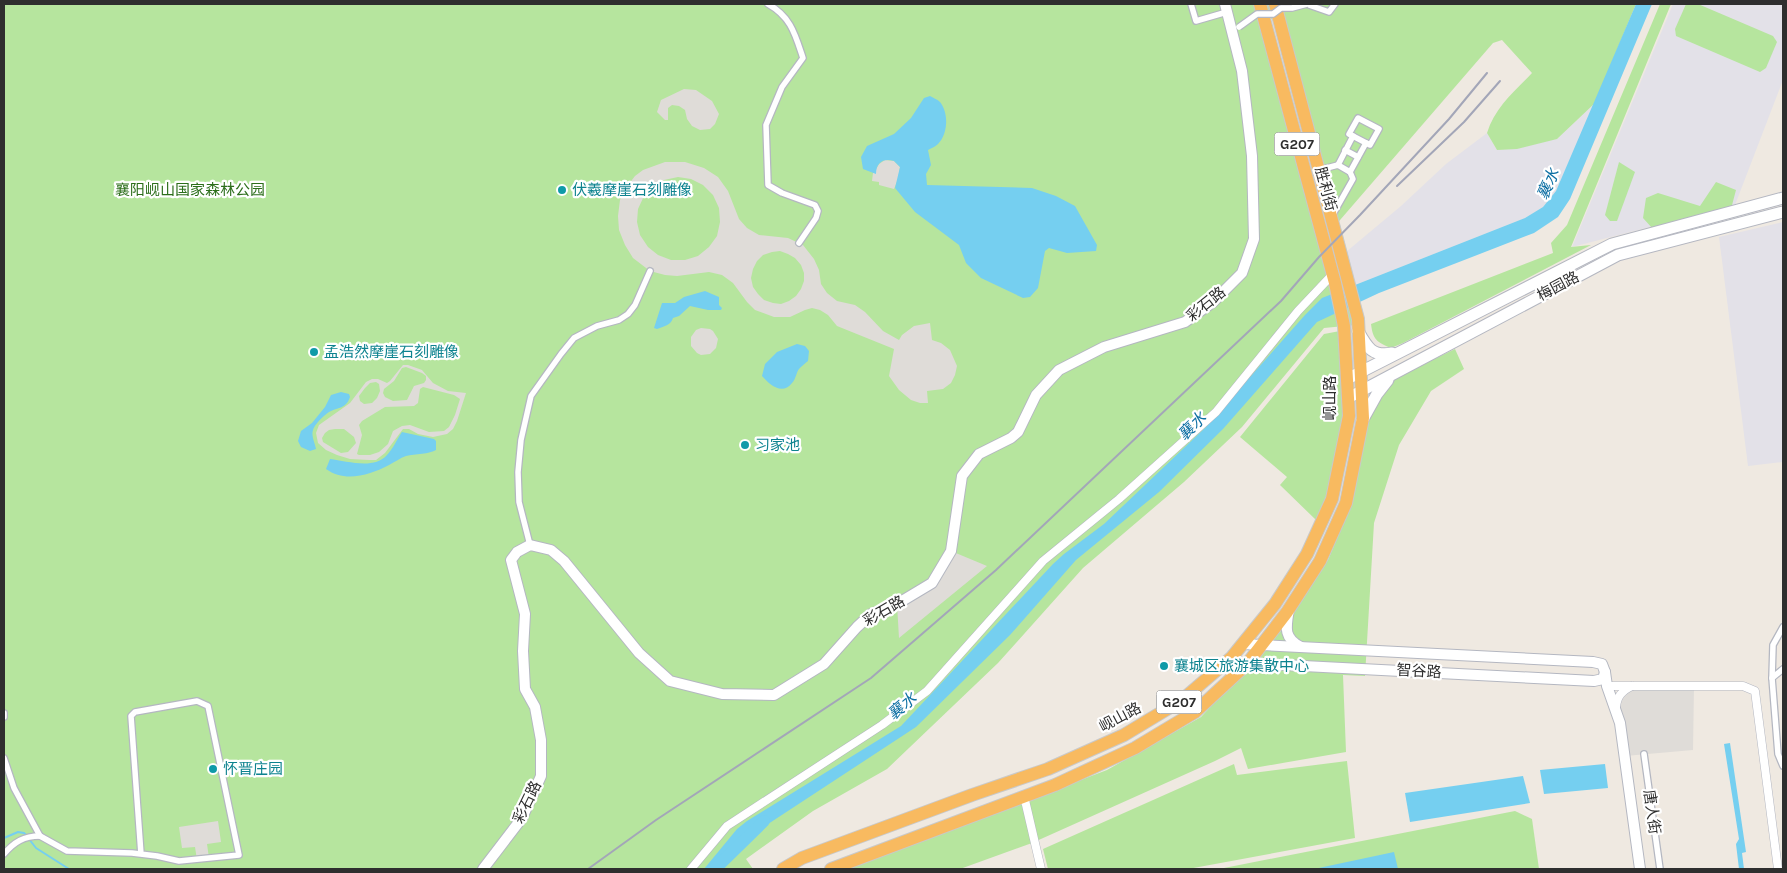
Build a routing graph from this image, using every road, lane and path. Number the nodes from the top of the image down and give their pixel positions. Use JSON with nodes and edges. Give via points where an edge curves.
{"nodes":[{"id":1,"x":768,"y":4,"type":"edge"},
{"id":2,"x":1191,"y":4,"type":"edge"},
{"id":3,"x":1255,"y":4,"type":"edge"},
{"id":4,"x":1275,"y":4,"type":"edge"},
{"id":5,"x":1306,"y":4,"type":"edge"},
{"id":6,"x":1335,"y":4,"type":"edge"},
{"id":7,"x":1226,"y":7,"type":"edge"},
{"id":8,"x":1259,"y":9,"type":"edge"},
{"id":9,"x":1353,"y":136,"type":"junction"},
{"id":10,"x":1366,"y":143,"type":"junction"},
{"id":11,"x":1345,"y":150,"type":"junction"},
{"id":12,"x":1358,"y":157,"type":"junction"},
{"id":13,"x":1338,"y":165,"type":"junction"},
{"id":14,"x":1319,"y":170,"type":"junction"},
{"id":15,"x":1350,"y":172,"type":"junction"},
{"id":16,"x":1783,"y":198,"type":"edge"},
{"id":17,"x":1783,"y":212,"type":"edge"},
{"id":18,"x":1331,"y":217,"type":"junction"},
{"id":19,"x":799,"y":243,"type":"dead end"},
{"id":20,"x":650,"y":271,"type":"dead end"},
{"id":21,"x":1333,"y":279,"type":"junction"},
{"id":22,"x":1358,"y":324,"type":"junction"},
{"id":23,"x":1344,"y":326,"type":"joint"},
{"id":24,"x":1402,"y":352,"type":"junction"},
{"id":25,"x":1360,"y":373,"type":"junction"},
{"id":26,"x":1392,"y":375,"type":"junction"},
{"id":27,"x":1347,"y":379,"type":"junction"},
{"id":28,"x":1362,"y":391,"type":"junction"},
{"id":29,"x":1348,"y":398,"type":"junction"},
{"id":30,"x":1362,"y":421,"type":"junction"},
{"id":31,"x":530,"y":545,"type":"junction"},
{"id":32,"x":1289,"y":608,"type":"junction"},
{"id":33,"x":1783,"y":627,"type":"edge"},
{"id":34,"x":1243,"y":644,"type":"junction"},
{"id":35,"x":1259,"y":646,"type":"junction"},
{"id":36,"x":1305,"y":648,"type":"junction"},
{"id":37,"x":1227,"y":662,"type":"junction"},
{"id":38,"x":1247,"y":664,"type":"junction"},
{"id":39,"x":1261,"y":664,"type":"junction"},
{"id":40,"x":1783,"y":669,"type":"edge"},
{"id":41,"x":1605,"y":672,"type":"junction"},
{"id":42,"x":1772,"y":678,"type":"junction"},
{"id":43,"x":1607,"y":686,"type":"junction"},
{"id":44,"x":1633,"y":686,"type":"junction"},
{"id":45,"x":1217,"y":692,"type":"junction"},
{"id":46,"x":1615,"y":709,"type":"junction"},
{"id":47,"x":4,"y":713,"type":"edge"},
{"id":48,"x":4,"y":717,"type":"edge"},
{"id":49,"x":1644,"y":754,"type":"dead end"},
{"id":50,"x":4,"y":758,"type":"edge"},
{"id":51,"x":1783,"y":766,"type":"edge"},
{"id":52,"x":1024,"y":796,"type":"junction"},
{"id":53,"x":40,"y":836,"type":"junction"},
{"id":54,"x":4,"y":854,"type":"edge"},
{"id":55,"x":142,"y":854,"type":"junction"},
{"id":56,"x":483,"y":869,"type":"edge"},
{"id":57,"x":691,"y":869,"type":"edge"},
{"id":58,"x":783,"y":869,"type":"edge"},
{"id":59,"x":831,"y":869,"type":"edge"},
{"id":60,"x":1041,"y":869,"type":"edge"},
{"id":61,"x":1640,"y":869,"type":"edge"},
{"id":62,"x":1660,"y":869,"type":"edge"},
{"id":63,"x":1778,"y":869,"type":"edge"}],
"edges":[{"from":1,"to":19,"type":"street","via":[[780,11],[794,30],[803,58],[782,87],[766,125],[768,185],[815,205],[818,211]]},
{"from":2,"to":7,"type":"street","via":[[1196,21]]},
{"from":3,"to":8,"type":"street"},
{"from":4,"to":14,"type":"highway","name":"胜利街","number":"G207"},
{"from":5,"to":6,"type":"street","via":[[1329,12]]},
{"from":5,"to":8,"type":"street","bridge":true,"via":[[1281,8],[1273,14]]},
{"from":7,"to":8,"type":"street","bridge":true,"via":[[1234,28]]},
{"from":7,"to":31,"type":"street","name":"彩石路","via":[[1242,71],[1252,156],[1254,239],[1242,273],[1213,302],[1185,322],[1104,347],[1059,370],[1036,395],[1018,432],[979,454],[962,476],[951,551],[932,583],[897,604],[871,614],[824,664],[774,695],[722,694],[670,681],[639,653],[564,561],[551,550]]},
{"from":8,"to":21,"type":"highway","name":"胜利街","number":"G207"},
{"from":9,"to":10,"type":"street"},
{"from":9,"to":10,"type":"street","via":[[1349,134],[1358,118],[1379,129],[1370,145]]},
{"from":9,"to":11,"type":"street"},
{"from":10,"to":12,"type":"street"},
{"from":11,"to":12,"type":"street"},
{"from":11,"to":13,"type":"street"},
{"from":12,"to":15,"type":"street"},
{"from":13,"to":14,"type":"street"},
{"from":13,"to":15,"type":"street"},
{"from":14,"to":18,"type":"highway","name":"胜利街","number":"G207"},
{"from":15,"to":18,"type":"street","via":[[1353,179]]},
{"from":16,"to":24,"type":"main road","name":"梅园路","via":[[1612,244]]},
{"from":17,"to":26,"type":"main road","name":"梅园路","via":[[1618,255]]},
{"from":18,"to":22,"type":"highway","name":"胜利街","number":"G207"},
{"from":20,"to":31,"type":"street","via":[[628,314],[574,338],[531,396],[524,422],[518,472],[519,502]]},
{"from":21,"to":23,"type":"highway","name":"胜利街"},
{"from":21,"to":57,"type":"street","via":[[1298,311],[1216,412],[1043,561],[926,691],[882,725],[727,826]]},
{"from":22,"to":24,"type":"main road","via":[[1370,350],[1382,355]]},
{"from":22,"to":25,"type":"highway","name":"岘山路","number":"G207"},
{"from":23,"to":27,"type":"highway","name":"岘山路","number":"G207"},
{"from":24,"to":25,"type":"main road","name":"梅园路"},
{"from":25,"to":27,"type":"main road","name":"梅园路"},
{"from":25,"to":28,"type":"highway","name":"岘山路","number":"G207"},
{"from":26,"to":28,"type":"main road","name":"梅园路"},
{"from":26,"to":30,"type":"main road"},
{"from":27,"to":29,"type":"highway","name":"岘山路","number":"G207"},
{"from":28,"to":29,"type":"main road","name":"梅园路"},
{"from":28,"to":30,"type":"highway","name":"岘山路","number":"G207"},
{"from":29,"to":34,"type":"highway","name":"岘山路","number":"G207","via":[[1349,416],[1332,499],[1307,554],[1275,604]]},
{"from":30,"to":32,"type":"highway","name":"岘山路","number":"G207","via":[[1346,503],[1320,561]]},
{"from":31,"to":56,"type":"street","name":"彩石路","via":[[517,552],[511,560],[525,614],[525,689],[535,707],[541,740],[540,776],[522,818]]},
{"from":32,"to":35,"type":"highway","name":"岘山路","number":"G207"},
{"from":32,"to":36,"type":"street","via":[[1286,630],[1292,642]]},
{"from":33,"to":42,"type":"street","via":[[1773,645]]},
{"from":34,"to":35,"type":"street","name":"智谷路"},
{"from":34,"to":37,"type":"highway","name":"岘山路","number":"G207"},
{"from":35,"to":36,"type":"street","name":"智谷路"},
{"from":35,"to":38,"type":"highway","name":"岘山路","number":"G207"},
{"from":36,"to":41,"type":"street","name":"智谷路","via":[[1593,662],[1602,664]]},
{"from":37,"to":38,"type":"street","name":"智谷路"},
{"from":37,"to":58,"type":"highway","name":"岘山路","number":"G207","via":[[1182,700],[1124,735],[1048,769],[811,855]]},
{"from":38,"to":39,"type":"street","name":"智谷路"},
{"from":38,"to":45,"type":"highway","name":"岘山路","number":"G207"},
{"from":39,"to":41,"type":"street","name":"智谷路","via":[[1594,681],[1603,679]]},
{"from":39,"to":45,"type":"street"},
{"from":40,"to":42,"type":"street"},
{"from":41,"to":43,"type":"street"},
{"from":42,"to":51,"type":"street","via":[[1778,754]]},
{"from":43,"to":44,"type":"street"},
{"from":43,"to":46,"type":"street"},
{"from":44,"to":46,"type":"street","via":[[1623,690]]},
{"from":44,"to":63,"type":"street","via":[[1743,686],[1755,691]]},
{"from":45,"to":52,"type":"highway","name":"岘山路","number":"G207","via":[[1196,712],[1135,748]]},
{"from":46,"to":61,"type":"street","via":[[1620,723]]},
{"from":47,"to":48,"type":"street"},
{"from":49,"to":62,"type":"street","name":"唐人街"},
{"from":50,"to":53,"type":"street","via":[[14,788]]},
{"from":52,"to":59,"type":"highway","name":"岘山路","number":"G207"},
{"from":52,"to":60,"type":"street"},
{"from":53,"to":54,"type":"street","via":[[12,844]]},
{"from":53,"to":55,"type":"street","via":[[67,851]]},
{"from":55,"to":55,"type":"street","via":[[179,861],[239,855],[208,706],[197,702],[134,712],[131,716]]}]}
